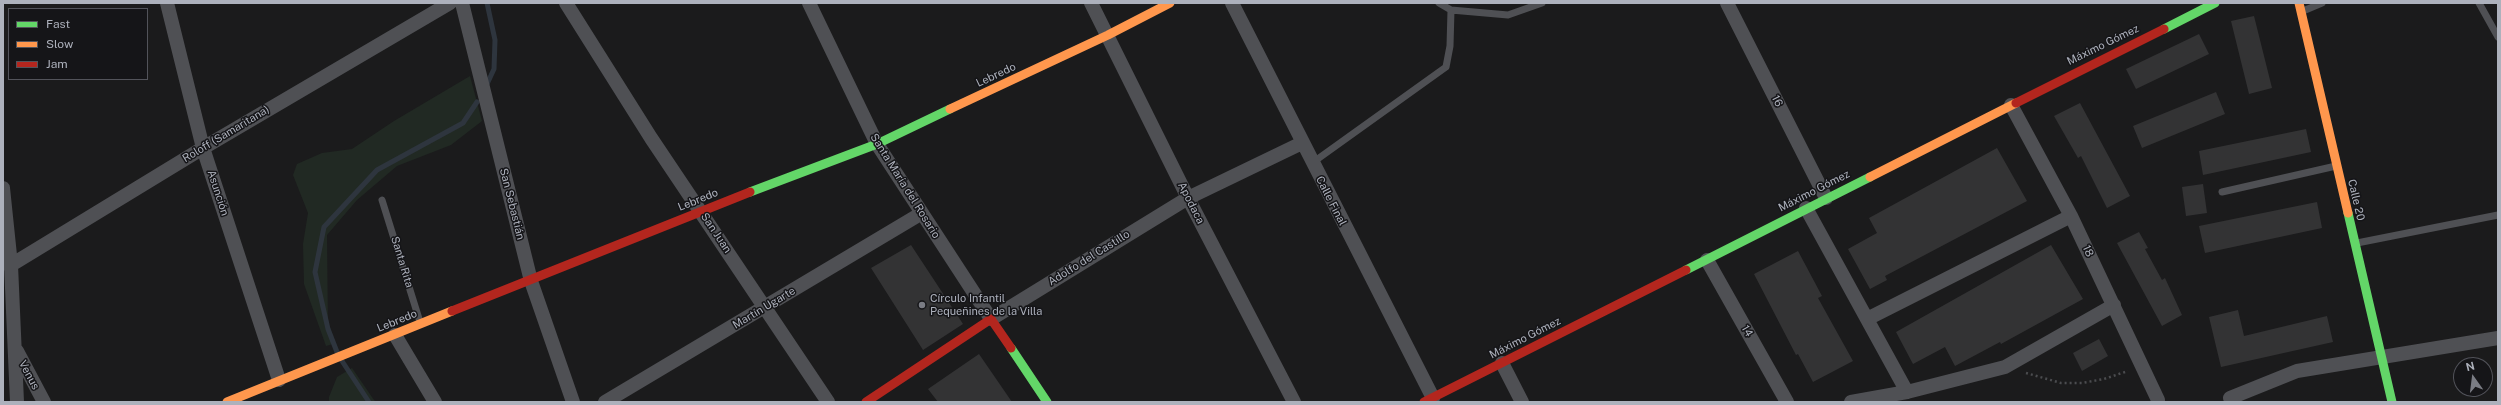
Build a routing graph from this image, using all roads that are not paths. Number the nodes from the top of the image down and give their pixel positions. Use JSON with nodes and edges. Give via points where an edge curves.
{"nodes":[{"id":1,"x":167,"y":3,"type":"edge"},
{"id":2,"x":450,"y":3,"type":"edge"},
{"id":3,"x":462,"y":3,"type":"edge"},
{"id":4,"x":566,"y":3,"type":"edge"},
{"id":5,"x":808,"y":3,"type":"edge"},
{"id":6,"x":1091,"y":3,"type":"edge"},
{"id":7,"x":1170,"y":3,"type":"edge"},
{"id":8,"x":1232,"y":3,"type":"edge"},
{"id":9,"x":1439,"y":3,"type":"edge"},
{"id":10,"x":1542,"y":3,"type":"edge"},
{"id":11,"x":1727,"y":3,"type":"edge"},
{"id":12,"x":2215,"y":3,"type":"edge"},
{"id":13,"x":2322,"y":3,"type":"edge"},
{"id":14,"x":2479,"y":3,"type":"edge"},
{"id":15,"x":2300,"y":8,"type":"edge"},
{"id":16,"x":1451,"y":10,"type":"junction"},
{"id":17,"x":1108,"y":35,"type":"junction"},
{"id":18,"x":2498,"y":37,"type":"edge"},
{"id":19,"x":2011,"y":105,"type":"junction"},
{"id":20,"x":1302,"y":143,"type":"junction"},
{"id":21,"x":877,"y":144,"type":"junction"},
{"id":22,"x":203,"y":148,"type":"junction"},
{"id":23,"x":1312,"y":164,"type":"junction"},
{"id":24,"x":2336,"y":166,"type":"junction"},
{"id":25,"x":3,"y":188,"type":"edge"},
{"id":26,"x":2222,"y":192,"type":"dead end"},
{"id":27,"x":1188,"y":198,"type":"junction"},
{"id":28,"x":1826,"y":198,"type":"junction"},
{"id":29,"x":382,"y":200,"type":"dead end"},
{"id":30,"x":1806,"y":208,"type":"junction"},
{"id":31,"x":701,"y":211,"type":"junction"},
{"id":32,"x":922,"y":213,"type":"junction"},
{"id":33,"x":2498,"y":215,"type":"edge"},
{"id":34,"x":2071,"y":216,"type":"junction"},
{"id":35,"x":2354,"y":244,"type":"junction"},
{"id":36,"x":1707,"y":260,"type":"junction"},
{"id":37,"x":7,"y":264,"type":"edge"},
{"id":38,"x":531,"y":281,"type":"junction"},
{"id":39,"x":2114,"y":305,"type":"junction"},
{"id":40,"x":765,"y":307,"type":"junction"},
{"id":41,"x":991,"y":319,"type":"junction"},
{"id":42,"x":1867,"y":319,"type":"junction"},
{"id":43,"x":421,"y":324,"type":"junction"},
{"id":44,"x":395,"y":335,"type":"junction"},
{"id":45,"x":2498,"y":338,"type":"edge"},
{"id":46,"x":15,"y":349,"type":"junction"},
{"id":47,"x":2380,"y":356,"type":"junction"},
{"id":48,"x":1502,"y":363,"type":"junction"},
{"id":49,"x":279,"y":380,"type":"junction"},
{"id":50,"x":1907,"y":392,"type":"junction"},
{"id":51,"x":626,"y":397,"type":"edge"},
{"id":52,"x":2230,"y":398,"type":"dead end"},
{"id":53,"x":1429,"y":400,"type":"edge"},
{"id":54,"x":2158,"y":400,"type":"dead end"},
{"id":55,"x":17,"y":402,"type":"edge"},
{"id":56,"x":44,"y":402,"type":"edge"},
{"id":57,"x":227,"y":402,"type":"edge"},
{"id":58,"x":435,"y":402,"type":"edge"},
{"id":59,"x":573,"y":402,"type":"edge"},
{"id":60,"x":605,"y":402,"type":"edge"},
{"id":61,"x":828,"y":402,"type":"edge"},
{"id":62,"x":866,"y":402,"type":"edge"},
{"id":63,"x":1047,"y":402,"type":"edge"},
{"id":64,"x":1294,"y":402,"type":"edge"},
{"id":65,"x":1522,"y":402,"type":"edge"},
{"id":66,"x":1787,"y":402,"type":"edge"},
{"id":67,"x":1851,"y":402,"type":"edge"},
{"id":68,"x":2392,"y":402,"type":"edge"}],
"edges":[{"from":1,"to":22,"type":"street","name":"Asunción"},
{"from":2,"to":22,"type":"street","name":"Roloff (Samaritana)"},
{"from":3,"to":38,"type":"street","name":"San Sebastián"},
{"from":4,"to":31,"type":"street","name":"San Juan","via":[[651,138]]},
{"from":5,"to":21,"type":"street","name":"Santa María del Rosario"},
{"from":6,"to":17,"type":"street","name":"Apodaca"},
{"from":7,"to":17,"type":"street","name":"Lebredo"},
{"from":8,"to":20,"type":"street","name":"Calle Final"},
{"from":9,"to":16,"type":"lane"},
{"from":10,"to":16,"type":"lane","via":[[1508,15]]},
{"from":11,"to":28,"type":"street","name":"16"},
{"from":12,"to":19,"type":"street","name":"Máximo Gómez"},
{"from":13,"to":15,"type":"lane"},
{"from":14,"to":18,"type":"lane"},
{"from":15,"to":24,"type":"street","name":"Calle 20"},
{"from":16,"to":23,"type":"lane","via":[[1450,46],[1446,67]]},
{"from":17,"to":21,"type":"street","name":"Lebredo"},
{"from":17,"to":27,"type":"street","name":"Apodaca"},
{"from":19,"to":28,"type":"street","name":"Máximo Gómez"},
{"from":19,"to":34,"type":"street","name":"18"},
{"from":20,"to":23,"type":"street","name":"Calle Final"},
{"from":20,"to":27,"type":"street","name":"Adolfo del Castillo"},
{"from":21,"to":31,"type":"street","name":"Lebredo"},
{"from":21,"to":32,"type":"street","name":"Santa María del Rosario"},
{"from":22,"to":37,"type":"street","name":"Roloff (Samaritana)"},
{"from":22,"to":49,"type":"street","name":"Asunción"},
{"from":23,"to":53,"type":"street","name":"Calle Final"},
{"from":24,"to":26,"type":"lane"},
{"from":24,"to":35,"type":"street","name":"Calle 20"},
{"from":25,"to":37,"type":"street","name":"Venus"},
{"from":27,"to":41,"type":"street","name":"Adolfo del Castillo"},
{"from":27,"to":64,"type":"street","name":"Apodaca"},
{"from":28,"to":30,"type":"street","name":"Máximo Gómez"},
{"from":29,"to":43,"type":"lane","name":"Santa Rita"},
{"from":30,"to":36,"type":"street","name":"Máximo Gómez"},
{"from":30,"to":42,"type":"street"},
{"from":31,"to":38,"type":"street","name":"Lebredo"},
{"from":31,"to":40,"type":"street","name":"San Juan"},
{"from":32,"to":40,"type":"street","name":"Martín Ugarte"},
{"from":32,"to":41,"type":"street","name":"Santa María del Rosario"},
{"from":33,"to":35,"type":"lane"},
{"from":34,"to":39,"type":"street","name":"18"},
{"from":34,"to":42,"type":"street"},
{"from":35,"to":47,"type":"street","name":"Calle 20"},
{"from":36,"to":48,"type":"street","name":"Máximo Gómez"},
{"from":36,"to":66,"type":"street","name":"14"},
{"from":37,"to":46,"type":"street","name":"Venus"},
{"from":38,"to":43,"type":"street","name":"Lebredo"},
{"from":38,"to":59,"type":"street","name":"San Sebastián"},
{"from":39,"to":50,"type":"street","via":[[2005,366]]},
{"from":39,"to":54,"type":"street","name":"18"},
{"from":40,"to":51,"type":"street","name":"Martín Ugarte"},
{"from":40,"to":61,"type":"street","name":"San Juan"},
{"from":41,"to":62,"type":"street","name":"Adolfo del Castillo"},
{"from":41,"to":63,"type":"street"},
{"from":42,"to":50,"type":"street"},
{"from":43,"to":44,"type":"street","name":"Lebredo"},
{"from":44,"to":49,"type":"street","name":"Lebredo"},
{"from":44,"to":58,"type":"street"},
{"from":45,"to":47,"type":"street"},
{"from":46,"to":55,"type":"street","name":"Venus"},
{"from":46,"to":56,"type":"street","name":"Venus"},
{"from":47,"to":52,"type":"street","via":[[2297,371]]},
{"from":47,"to":68,"type":"street","name":"Calle 20"},
{"from":48,"to":53,"type":"street","name":"Máximo Gómez"},
{"from":48,"to":65,"type":"street"},
{"from":49,"to":57,"type":"street","name":"Lebredo"},
{"from":50,"to":67,"type":"street"},
{"from":51,"to":60,"type":"street","name":"Martín Ugarte"}]}
